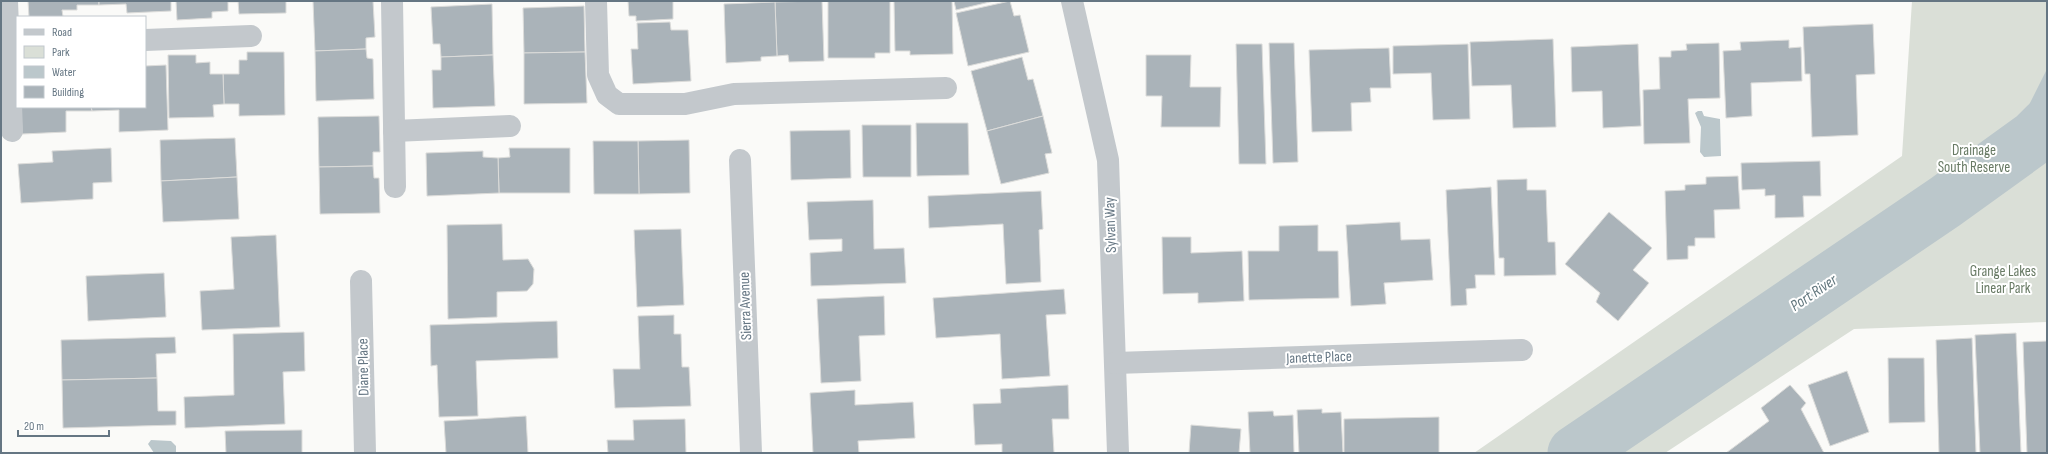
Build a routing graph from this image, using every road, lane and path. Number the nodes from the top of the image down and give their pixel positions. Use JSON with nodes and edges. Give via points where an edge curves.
{"nodes":[{"id":1,"x":7,"y":1,"type":"edge"},
{"id":2,"x":392,"y":1,"type":"edge"},
{"id":3,"x":596,"y":1,"type":"edge"},
{"id":4,"x":1072,"y":1,"type":"edge"},
{"id":5,"x":251,"y":36,"type":"dead end"},
{"id":6,"x":146,"y":40,"type":"edge"},
{"id":7,"x":13,"y":45,"type":"edge"},
{"id":8,"x":946,"y":88,"type":"dead end"},
{"id":9,"x":510,"y":126,"type":"dead end"},
{"id":10,"x":12,"y":131,"type":"dead end"},
{"id":11,"x":394,"y":131,"type":"junction"},
{"id":12,"x":740,"y":160,"type":"dead end"},
{"id":13,"x":395,"y":187,"type":"dead end"},
{"id":14,"x":361,"y":281,"type":"dead end"},
{"id":15,"x":1522,"y":350,"type":"dead end"},
{"id":16,"x":1115,"y":363,"type":"junction"},
{"id":17,"x":365,"y":453,"type":"edge"},
{"id":18,"x":751,"y":453,"type":"edge"},
{"id":19,"x":1118,"y":453,"type":"edge"}],
"edges":[{"from":1,"to":7,"type":"street"},
{"from":2,"to":11,"type":"street"},
{"from":3,"to":8,"type":"street","via":[[598,75],[607,95],[619,104],[685,104],[734,94]]},
{"from":4,"to":16,"type":"street","name":"Sylvan Way","via":[[1108,160]]},
{"from":5,"to":6,"type":"street"},
{"from":7,"to":10,"type":"street"},
{"from":9,"to":11,"type":"street"},
{"from":11,"to":13,"type":"street"},
{"from":12,"to":18,"type":"street","name":"Sierra Avenue"},
{"from":14,"to":17,"type":"street","name":"Diane Place"},
{"from":15,"to":16,"type":"street","name":"Janette Place"},
{"from":16,"to":19,"type":"street","name":"Sylvan Way"}]}
